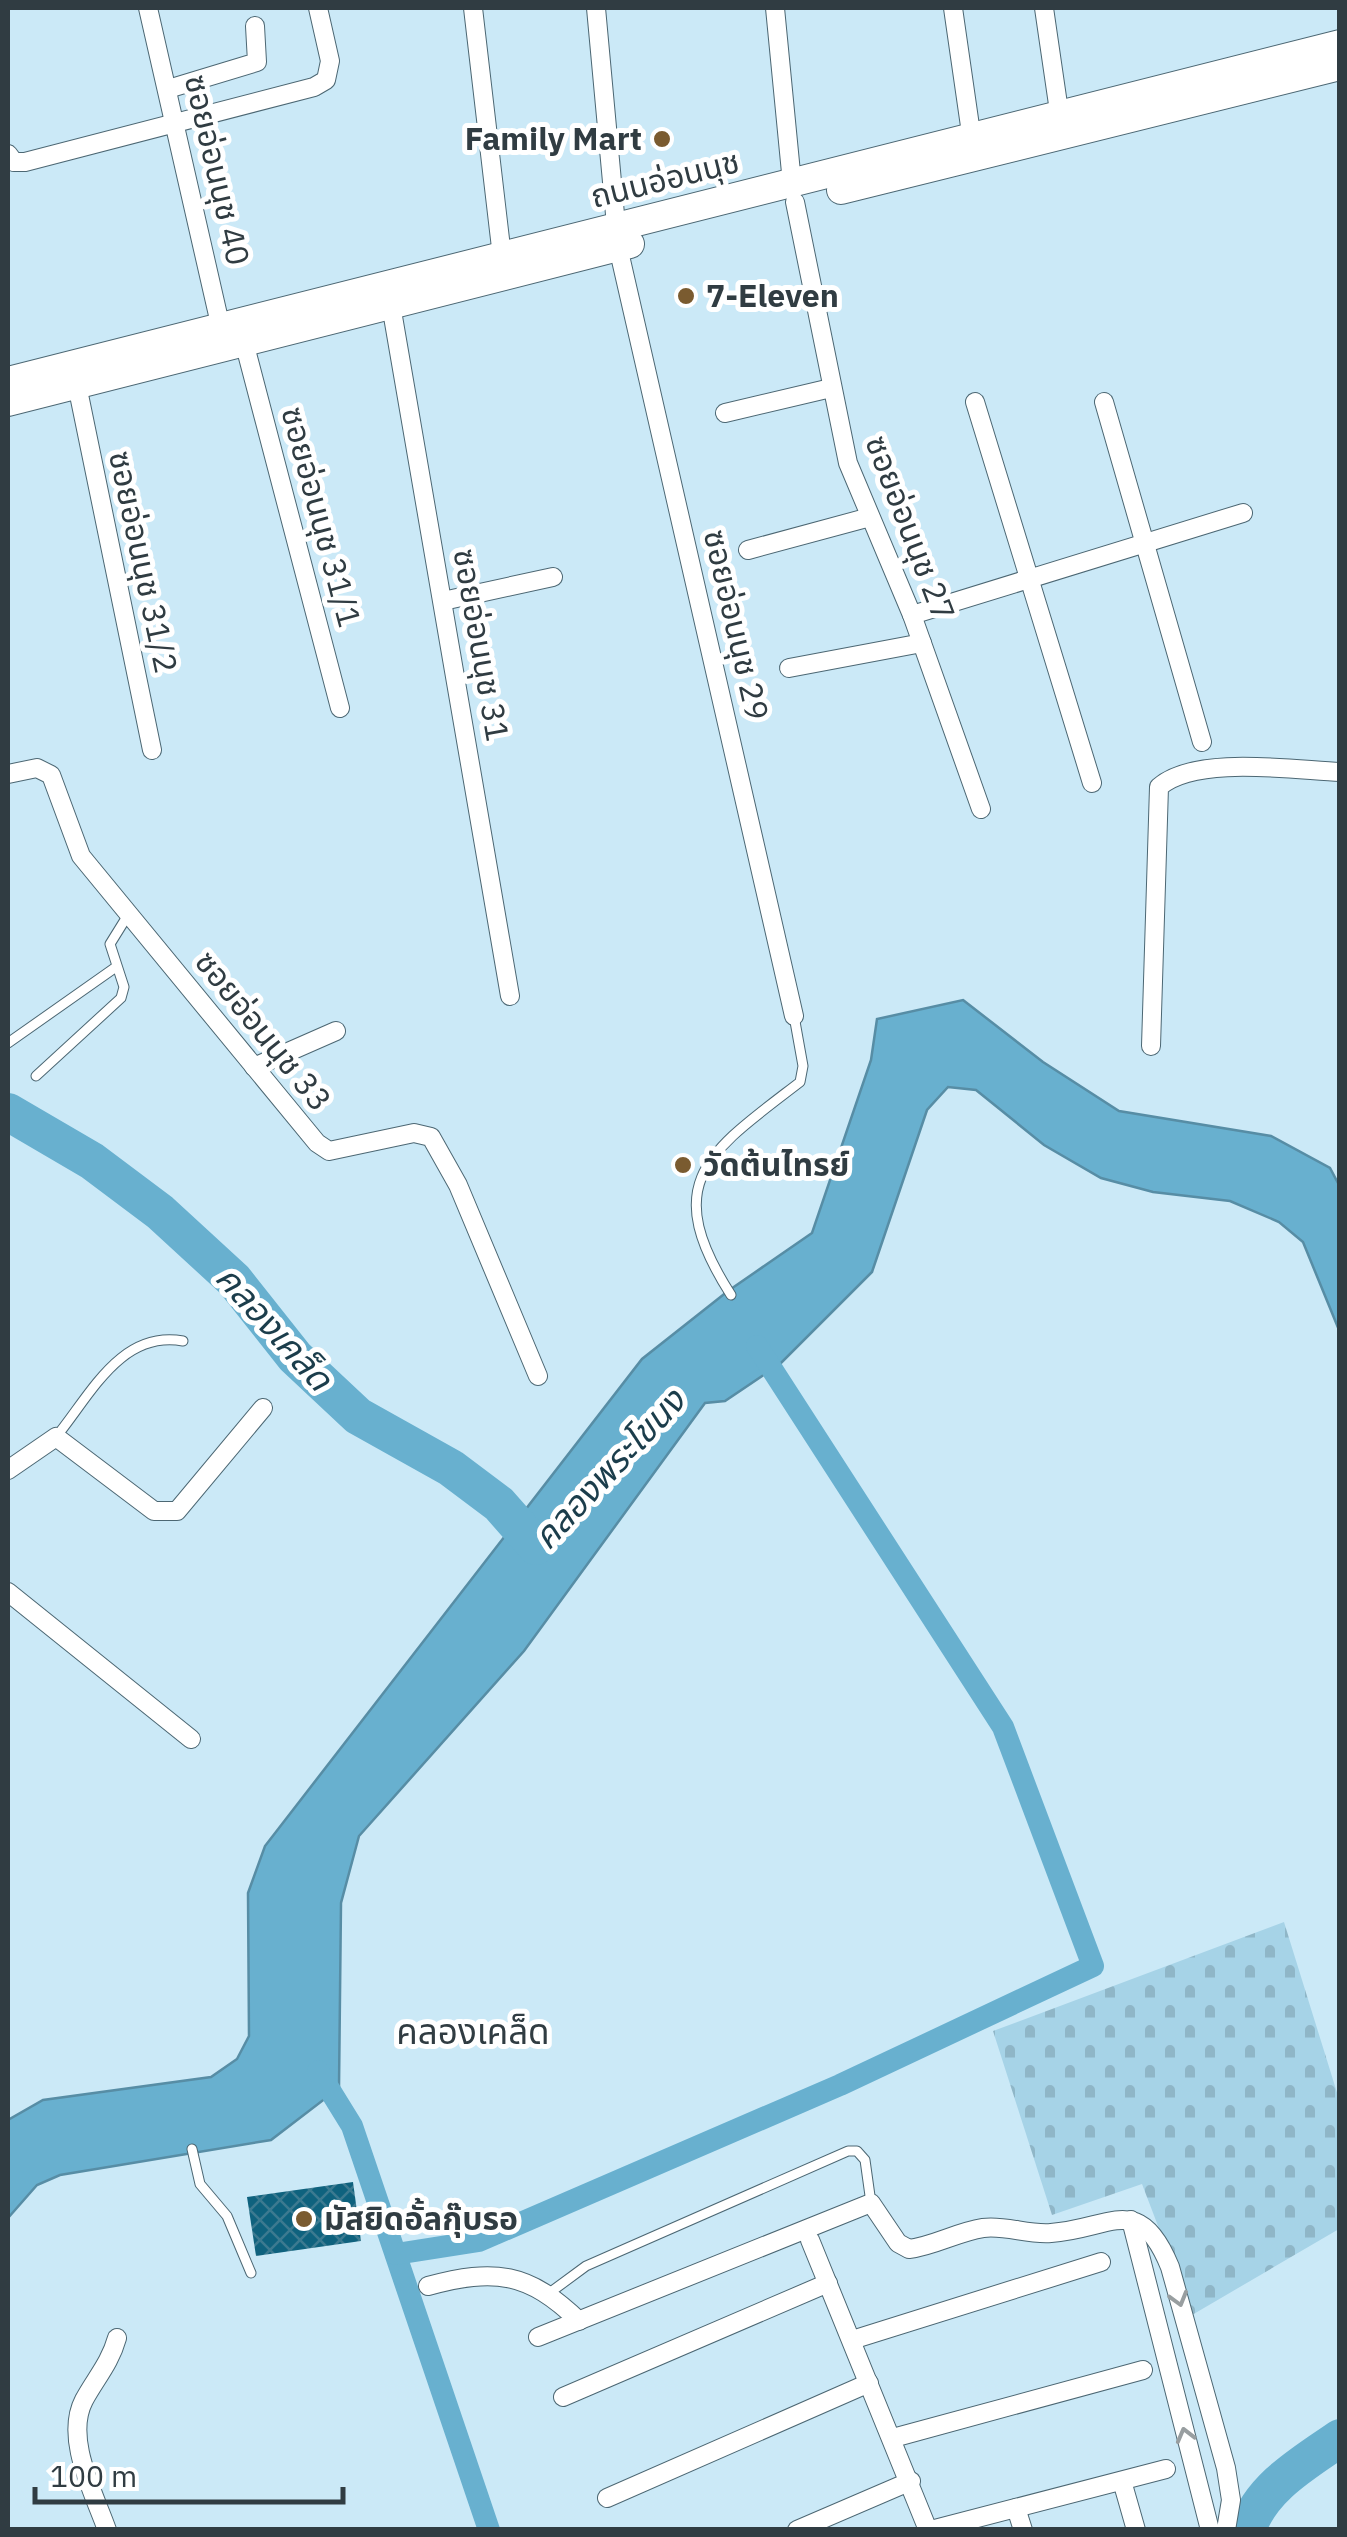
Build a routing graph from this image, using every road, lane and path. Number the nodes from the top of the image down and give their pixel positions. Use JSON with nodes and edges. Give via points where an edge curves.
{"nodes":[{"id":1,"x":148,"y":8,"type":"edge"},
{"id":2,"x":318,"y":8,"type":"edge"},
{"id":3,"x":473,"y":8,"type":"edge"},
{"id":4,"x":596,"y":8,"type":"edge"},
{"id":5,"x":775,"y":8,"type":"edge"},
{"id":6,"x":953,"y":8,"type":"edge"},
{"id":7,"x":1044,"y":8,"type":"edge"},
{"id":8,"x":255,"y":26,"type":"dead end"},
{"id":9,"x":1340,"y":44,"type":"edge"},
{"id":10,"x":1340,"y":66,"type":"edge"},
{"id":11,"x":168,"y":89,"type":"junction"},
{"id":12,"x":175,"y":121,"type":"junction"},
{"id":13,"x":1061,"y":125,"type":"junction"},
{"id":14,"x":974,"y":147,"type":"junction"},
{"id":15,"x":8,"y":154,"type":"edge"},
{"id":16,"x":794,"y":193,"type":"junction"},
{"id":17,"x":617,"y":237,"type":"junction"},
{"id":18,"x":503,"y":266,"type":"junction"},
{"id":19,"x":391,"y":305,"type":"junction"},
{"id":20,"x":230,"y":339,"type":"junction"},
{"id":21,"x":8,"y":381,"type":"edge"},
{"id":22,"x":76,"y":384,"type":"junction"},
{"id":23,"x":830,"y":388,"type":"junction"},
{"id":24,"x":8,"y":402,"type":"edge"},
{"id":25,"x":975,"y":402,"type":"dead end"},
{"id":26,"x":1104,"y":402,"type":"dead end"},
{"id":27,"x":725,"y":413,"type":"dead end"},
{"id":28,"x":1243,"y":513,"type":"dead end"},
{"id":29,"x":870,"y":517,"type":"junction"},
{"id":30,"x":1145,"y":545,"type":"junction"},
{"id":31,"x":748,"y":550,"type":"dead end"},
{"id":32,"x":553,"y":577,"type":"dead end"},
{"id":33,"x":1028,"y":582,"type":"junction"},
{"id":34,"x":442,"y":601,"type":"junction"},
{"id":35,"x":912,"y":615,"type":"junction"},
{"id":36,"x":922,"y":642,"type":"junction"},
{"id":37,"x":788,"y":668,"type":"dead end"},
{"id":38,"x":340,"y":708,"type":"dead end"},
{"id":39,"x":1202,"y":742,"type":"dead end"},
{"id":40,"x":152,"y":750,"type":"dead end"},
{"id":41,"x":1340,"y":772,"type":"edge"},
{"id":42,"x":8,"y":774,"type":"edge"},
{"id":43,"x":1092,"y":783,"type":"dead end"},
{"id":44,"x":981,"y":809,"type":"dead end"},
{"id":45,"x":129,"y":915,"type":"junction"},
{"id":46,"x":116,"y":968,"type":"junction"},
{"id":47,"x":510,"y":996,"type":"dead end"},
{"id":48,"x":794,"y":1016,"type":"joint"},
{"id":49,"x":336,"y":1031,"type":"dead end"},
{"id":50,"x":8,"y":1043,"type":"edge"},
{"id":51,"x":1151,"y":1046,"type":"dead end"},
{"id":52,"x":254,"y":1067,"type":"junction"},
{"id":53,"x":36,"y":1076,"type":"dead end"},
{"id":54,"x":729,"y":1293,"type":"dead end"},
{"id":55,"x":182,"y":1342,"type":"dead end"},
{"id":56,"x":538,"y":1376,"type":"dead end"},
{"id":57,"x":263,"y":1408,"type":"dead end"},
{"id":58,"x":56,"y":1436,"type":"junction"},
{"id":59,"x":8,"y":1470,"type":"edge"},
{"id":60,"x":8,"y":1592,"type":"edge"},
{"id":61,"x":191,"y":1739,"type":"dead end"},
{"id":62,"x":192,"y":2150,"type":"dead end"},
{"id":63,"x":871,"y":2203,"type":"junction"},
{"id":64,"x":1131,"y":2220,"type":"junction"},
{"id":65,"x":810,"y":2240,"type":"dead end"},
{"id":66,"x":1101,"y":2262,"type":"dead end"},
{"id":67,"x":251,"y":2273,"type":"dead end"},
{"id":68,"x":828,"y":2283,"type":"junction"},
{"id":69,"x":428,"y":2286,"type":"dead end"},
{"id":70,"x":548,"y":2294,"type":"junction"},
{"id":71,"x":579,"y":2321,"type":"junction"},
{"id":72,"x":118,"y":2338,"type":"dead end"},
{"id":73,"x":538,"y":2338,"type":"dead end"},
{"id":74,"x":852,"y":2340,"type":"junction"},
{"id":75,"x":1143,"y":2370,"type":"dead end"},
{"id":76,"x":870,"y":2383,"type":"junction"},
{"id":77,"x":563,"y":2397,"type":"dead end"},
{"id":78,"x":893,"y":2438,"type":"junction"},
{"id":79,"x":1166,"y":2469,"type":"dead end"},
{"id":80,"x":1122,"y":2480,"type":"junction"},
{"id":81,"x":911,"y":2481,"type":"junction"},
{"id":82,"x":607,"y":2498,"type":"dead end"},
{"id":83,"x":1016,"y":2508,"type":"junction"},
{"id":84,"x":107,"y":2530,"type":"edge"},
{"id":85,"x":797,"y":2530,"type":"edge"},
{"id":86,"x":930,"y":2530,"type":"edge"},
{"id":87,"x":1023,"y":2530,"type":"edge"},
{"id":88,"x":1136,"y":2530,"type":"edge"},
{"id":89,"x":1210,"y":2530,"type":"edge"},
{"id":90,"x":1226,"y":2530,"type":"edge"}],
"edges":[{"from":1,"to":11,"type":"street","name":"ซอยอ่อนนุช 40"},
{"from":2,"to":12,"type":"street","via":[[330,61],[326,80]]},
{"from":3,"to":18,"type":"street"},
{"from":4,"to":17,"type":"street","name":"ซอยอ่อนนุช 29"},
{"from":5,"to":16,"type":"street","name":"ซอยอ่อนนุช 27"},
{"from":6,"to":14,"type":"street"},
{"from":7,"to":13,"type":"street"},
{"from":8,"to":11,"type":"street","via":[[257,62]]},
{"from":9,"to":13,"type":"main road","name":"ถนนอ่อนนุช"},
{"from":10,"to":13,"type":"main road","name":"ถนนอ่อนนุช"},
{"from":11,"to":12,"type":"street","name":"ซอยอ่อนนุช 40"},
{"from":12,"to":15,"type":"street","via":[[25,162]]},
{"from":12,"to":20,"type":"street","name":"ซอยอ่อนนุช 40"},
{"from":13,"to":14,"type":"main road","name":"ถนนอ่อนนุช"},
{"from":14,"to":16,"type":"main road","name":"ถนนอ่อนนุช"},
{"from":16,"to":17,"type":"main road","name":"ถนนอ่อนนุช"},
{"from":16,"to":23,"type":"street","name":"ซอยอ่อนนุช 27"},
{"from":17,"to":18,"type":"main road","name":"ถนนอ่อนนุช"},
{"from":17,"to":48,"type":"street","name":"ซอยอ่อนนุช 29"},
{"from":18,"to":19,"type":"main road","name":"ถนนอ่อนนุช"},
{"from":18,"to":20,"type":"main road","name":"ถนนอ่อนนุช"},
{"from":19,"to":20,"type":"main road","name":"ถนนอ่อนนุช"},
{"from":19,"to":34,"type":"street","name":"ซอยอ่อนนุช 31"},
{"from":20,"to":21,"type":"main road","name":"ถนนอ่อนนุช"},
{"from":20,"to":22,"type":"main road","name":"ถนนอ่อนนุช"},
{"from":20,"to":38,"type":"street","name":"ซอยอ่อนนุช 31/1"},
{"from":22,"to":24,"type":"main road","name":"ถนนอ่อนนุช"},
{"from":22,"to":40,"type":"street","name":"ซอยอ่อนนุช 31/2"},
{"from":23,"to":27,"type":"street"},
{"from":23,"to":29,"type":"street","name":"ซอยอ่อนนุช 27","via":[[848,463]]},
{"from":25,"to":33,"type":"street"},
{"from":26,"to":30,"type":"street"},
{"from":28,"to":30,"type":"street"},
{"from":29,"to":31,"type":"street"},
{"from":29,"to":35,"type":"street","name":"ซอยอ่อนนุช 27"},
{"from":30,"to":33,"type":"street"},
{"from":30,"to":39,"type":"street"},
{"from":32,"to":34,"type":"street"},
{"from":33,"to":35,"type":"street"},
{"from":33,"to":43,"type":"street"},
{"from":34,"to":47,"type":"street","name":"ซอยอ่อนนุช 31"},
{"from":35,"to":36,"type":"street","name":"ซอยอ่อนนุช 27"},
{"from":36,"to":37,"type":"street"},
{"from":36,"to":44,"type":"street","name":"ซอยอ่อนนุช 27"},
{"from":41,"to":51,"type":"street","via":[[1210,769],[1169,778],[1159,787]]},
{"from":42,"to":45,"type":"street","name":"ซอยอ่อนนุช 33","via":[[38,768],[51,774],[75,847]]},
{"from":45,"to":46,"type":"lane","via":[[110,944]]},
{"from":45,"to":52,"type":"street","name":"ซอยอ่อนนุช 33"},
{"from":46,"to":50,"type":"lane"},
{"from":46,"to":53,"type":"lane","via":[[121,998]]},
{"from":48,"to":54,"type":"lane","via":[[800,1082],[698,1178],[694,1204],[704,1248]]},
{"from":49,"to":52,"type":"street"},
{"from":52,"to":56,"type":"street","name":"ซอยอ่อนนุช 33","via":[[328,1151],[414,1133],[432,1137]]},
{"from":55,"to":58,"type":"lane","via":[[145,1341],[127,1349]]},
{"from":57,"to":58,"type":"street","via":[[177,1512],[166,1514],[154,1512]]},
{"from":58,"to":59,"type":"street"},
{"from":60,"to":61,"type":"street"},
{"from":62,"to":67,"type":"lane","via":[[200,2184],[228,2216]]},
{"from":63,"to":64,"type":"street","via":[[908,2249],[985,2228],[1056,2233]]},
{"from":63,"to":70,"type":"lane","via":[[865,2160],[857,2150],[848,2151],[586,2266]]},
{"from":63,"to":71,"type":"street"},
{"from":89,"to":64,"type":"street","one_way":true},
{"from":64,"to":90,"type":"street","one_way":true,"via":[[1157,2237],[1170,2267],[1226,2468]]},
{"from":65,"to":68,"type":"street"},
{"from":66,"to":74,"type":"street"},
{"from":68,"to":74,"type":"street"},
{"from":68,"to":77,"type":"street"},
{"from":69,"to":70,"type":"street","via":[[492,2273]]},
{"from":70,"to":71,"type":"street"},
{"from":71,"to":73,"type":"street"},
{"from":72,"to":84,"type":"street","via":[[76,2429]]},
{"from":74,"to":76,"type":"street"},
{"from":75,"to":78,"type":"street"},
{"from":76,"to":78,"type":"street"},
{"from":76,"to":82,"type":"street"},
{"from":78,"to":81,"type":"street"},
{"from":79,"to":80,"type":"street"},
{"from":80,"to":83,"type":"street"},
{"from":80,"to":88,"type":"street"},
{"from":81,"to":85,"type":"street"},
{"from":81,"to":86,"type":"street"},
{"from":83,"to":86,"type":"street"},
{"from":83,"to":87,"type":"street"}]}
